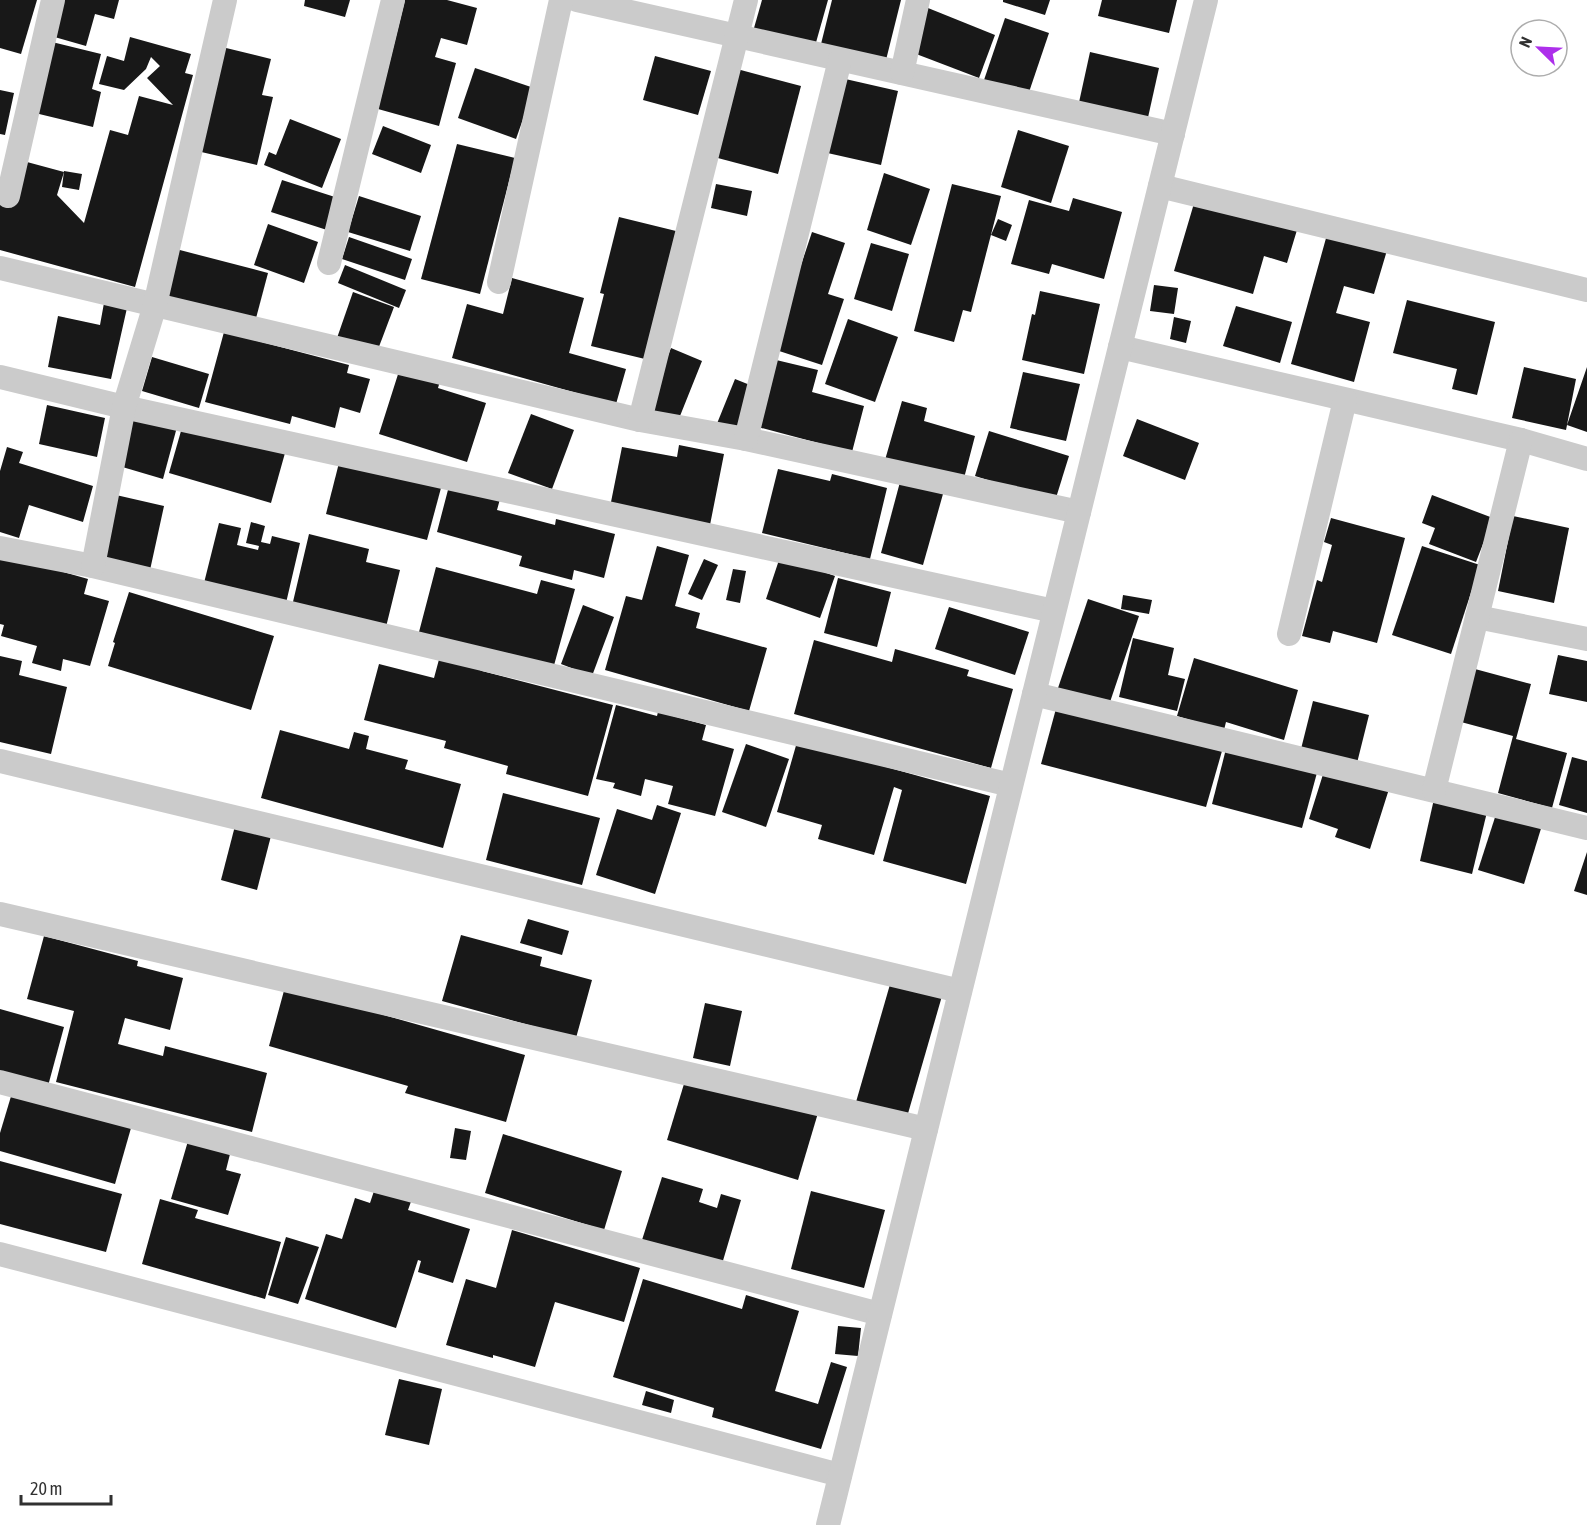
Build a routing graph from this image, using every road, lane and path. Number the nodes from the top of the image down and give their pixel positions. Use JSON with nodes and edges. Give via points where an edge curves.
{"nodes":[{"id":1,"x":53,"y":0,"type":"edge"},
{"id":2,"x":225,"y":0,"type":"edge"},
{"id":3,"x":393,"y":0,"type":"edge"},
{"id":4,"x":561,"y":0,"type":"edge"},
{"id":5,"x":577,"y":0,"type":"edge"},
{"id":6,"x":746,"y":0,"type":"edge"},
{"id":7,"x":918,"y":0,"type":"edge"},
{"id":8,"x":1206,"y":0,"type":"edge"},
{"id":9,"x":738,"y":36,"type":"junction"},
{"id":10,"x":840,"y":60,"type":"junction"},
{"id":11,"x":902,"y":73,"type":"junction"},
{"id":12,"x":1173,"y":134,"type":"junction"},
{"id":13,"x":1160,"y":186,"type":"junction"},
{"id":14,"x":8,"y":196,"type":"dead end"},
{"id":15,"x":329,"y":263,"type":"dead end"},
{"id":16,"x":0,"y":268,"type":"edge"},
{"id":17,"x":499,"y":282,"type":"dead end"},
{"id":18,"x":1587,"y":291,"type":"edge"},
{"id":19,"x":155,"y":304,"type":"junction"},
{"id":20,"x":1120,"y":347,"type":"junction"},
{"id":21,"x":0,"y":377,"type":"edge"},
{"id":22,"x":1345,"y":400,"type":"junction"},
{"id":23,"x":123,"y":407,"type":"junction"},
{"id":24,"x":640,"y":420,"type":"junction"},
{"id":25,"x":746,"y":440,"type":"junction"},
{"id":26,"x":1521,"y":440,"type":"junction"},
{"id":27,"x":1587,"y":459,"type":"edge"},
{"id":28,"x":1079,"y":512,"type":"junction"},
{"id":29,"x":0,"y":548,"type":"edge"},
{"id":30,"x":93,"y":566,"type":"junction"},
{"id":31,"x":1054,"y":611,"type":"junction"},
{"id":32,"x":1477,"y":617,"type":"junction"},
{"id":33,"x":1289,"y":634,"type":"dead end"},
{"id":34,"x":1587,"y":639,"type":"edge"},
{"id":35,"x":1034,"y":694,"type":"junction"},
{"id":36,"x":0,"y":761,"type":"edge"},
{"id":37,"x":1011,"y":785,"type":"junction"},
{"id":38,"x":1434,"y":790,"type":"junction"},
{"id":39,"x":1587,"y":828,"type":"edge"},
{"id":40,"x":0,"y":914,"type":"edge"},
{"id":41,"x":960,"y":991,"type":"junction"},
{"id":42,"x":0,"y":1082,"type":"edge"},
{"id":43,"x":926,"y":1129,"type":"junction"},
{"id":44,"x":0,"y":1254,"type":"edge"},
{"id":45,"x":880,"y":1314,"type":"junction"},
{"id":46,"x":840,"y":1475,"type":"junction"},
{"id":47,"x":828,"y":1525,"type":"edge"}],
"edges":[{"from":1,"to":14,"type":"street"},
{"from":2,"to":19,"type":"street"},
{"from":3,"to":15,"type":"street"},
{"from":4,"to":17,"type":"street"},
{"from":5,"to":9,"type":"street"},
{"from":6,"to":9,"type":"street"},
{"from":7,"to":11,"type":"street"},
{"from":8,"to":12,"type":"street"},
{"from":9,"to":10,"type":"street"},
{"from":9,"to":24,"type":"street"},
{"from":10,"to":11,"type":"street"},
{"from":10,"to":25,"type":"street"},
{"from":11,"to":12,"type":"street"},
{"from":12,"to":13,"type":"street"},
{"from":13,"to":18,"type":"street"},
{"from":13,"to":20,"type":"street"},
{"from":16,"to":19,"type":"street"},
{"from":19,"to":23,"type":"street"},
{"from":19,"to":24,"type":"street"},
{"from":20,"to":22,"type":"street"},
{"from":20,"to":28,"type":"street"},
{"from":21,"to":23,"type":"street"},
{"from":22,"to":26,"type":"street"},
{"from":22,"to":33,"type":"street"},
{"from":23,"to":30,"type":"street"},
{"from":23,"to":31,"type":"street"},
{"from":24,"to":25,"type":"street"},
{"from":25,"to":28,"type":"street"},
{"from":26,"to":27,"type":"street"},
{"from":26,"to":32,"type":"street"},
{"from":28,"to":31,"type":"street"},
{"from":29,"to":30,"type":"street"},
{"from":30,"to":37,"type":"street"},
{"from":31,"to":35,"type":"street"},
{"from":32,"to":34,"type":"street"},
{"from":32,"to":38,"type":"street"},
{"from":35,"to":37,"type":"street"},
{"from":35,"to":38,"type":"street"},
{"from":36,"to":41,"type":"street"},
{"from":37,"to":41,"type":"street"},
{"from":38,"to":39,"type":"street"},
{"from":40,"to":43,"type":"street"},
{"from":41,"to":43,"type":"street"},
{"from":42,"to":45,"type":"street"},
{"from":43,"to":45,"type":"street"},
{"from":44,"to":46,"type":"street"},
{"from":45,"to":46,"type":"street"},
{"from":46,"to":47,"type":"street"}]}
